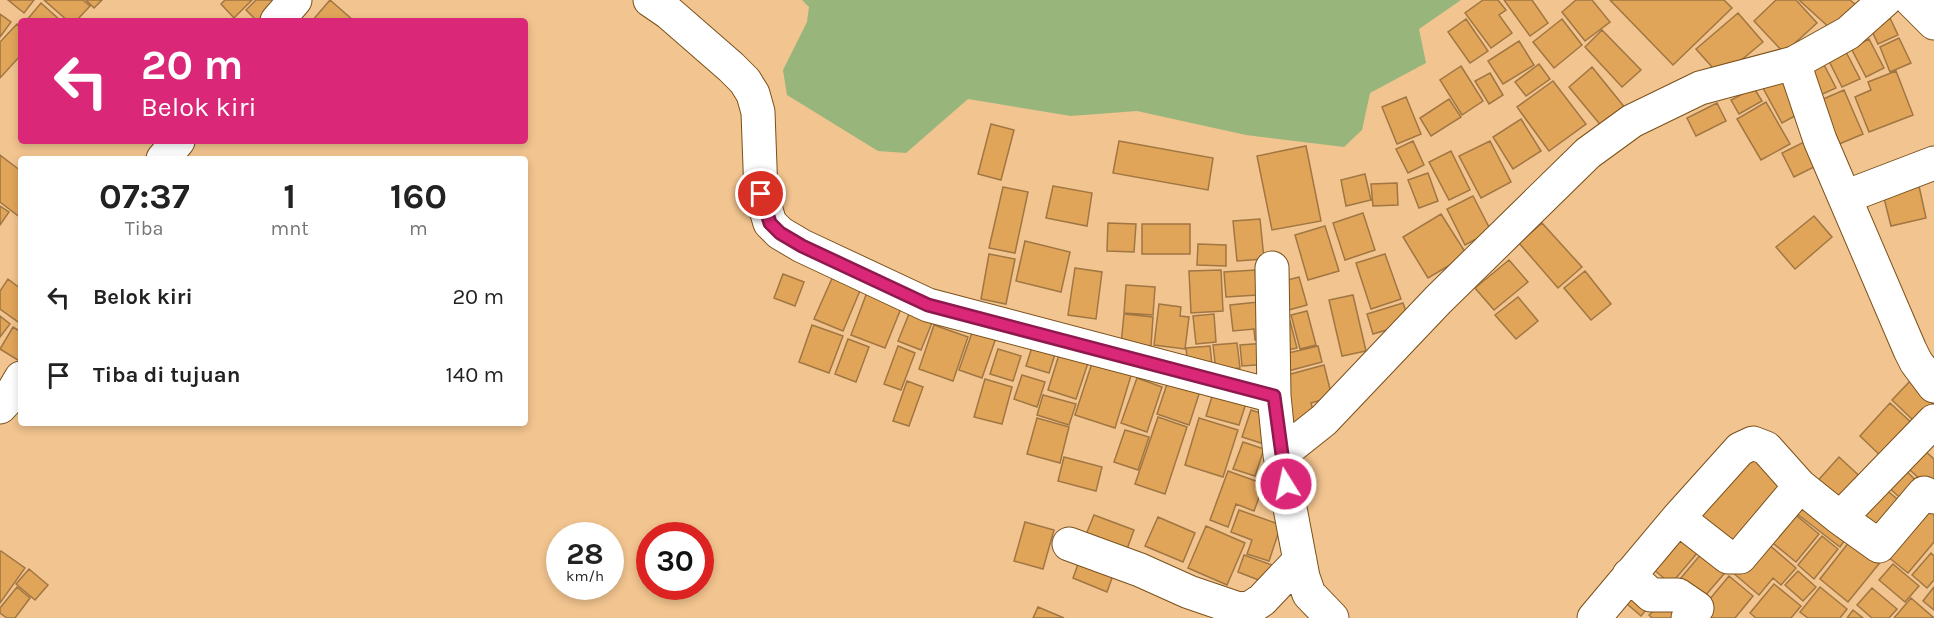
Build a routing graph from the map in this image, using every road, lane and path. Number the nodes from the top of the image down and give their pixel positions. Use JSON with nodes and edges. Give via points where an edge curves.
{"nodes":[{"id":1,"x":295,"y":0,"type":"edge"},
{"id":2,"x":650,"y":0,"type":"edge"},
{"id":3,"x":1884,"y":0,"type":"edge"},
{"id":4,"x":1911,"y":0,"type":"edge"},
{"id":5,"x":280,"y":18,"type":"edge"},
{"id":6,"x":1934,"y":23,"type":"edge"},
{"id":7,"x":1794,"y":63,"type":"junction"},
{"id":8,"x":176,"y":144,"type":"edge"},
{"id":9,"x":166,"y":156,"type":"edge"},
{"id":10,"x":1934,"y":163,"type":"edge"},
{"id":11,"x":1845,"y":197,"type":"junction"},
{"id":12,"x":1272,"y":268,"type":"dead end"},
{"id":13,"x":18,"y":383,"type":"edge"},
{"id":14,"x":1934,"y":386,"type":"edge"},
{"id":15,"x":1274,"y":396,"type":"junction"},
{"id":16,"x":0,"y":407,"type":"edge"},
{"id":17,"x":1934,"y":421,"type":"edge"},
{"id":18,"x":1280,"y":455,"type":"junction"},
{"id":19,"x":1800,"y":486,"type":"junction"},
{"id":20,"x":1934,"y":497,"type":"edge"},
{"id":21,"x":1678,"y":518,"type":"junction"},
{"id":22,"x":1840,"y":518,"type":"junction"},
{"id":23,"x":1069,"y":543,"type":"dead end"},
{"id":24,"x":1300,"y":560,"type":"junction"},
{"id":25,"x":1629,"y":575,"type":"junction"},
{"id":26,"x":1332,"y":618,"type":"edge"},
{"id":27,"x":1594,"y":618,"type":"edge"},
{"id":28,"x":1688,"y":618,"type":"edge"}],
"edges":[{"from":1,"to":5,"type":"street"},
{"from":2,"to":15,"type":"street","via":[[731,67],[753,94],[758,112],[761,194],[770,223],[780,233],[928,305]]},
{"from":3,"to":7,"type":"street","via":[[1848,33]]},
{"from":4,"to":6,"type":"street"},
{"from":7,"to":11,"type":"street","via":[[1820,141]]},
{"from":7,"to":18,"type":"street","via":[[1700,88],[1632,121],[1588,153],[1438,300],[1324,420]]},
{"from":8,"to":9,"type":"street"},
{"from":10,"to":11,"type":"street"},
{"from":11,"to":14,"type":"street","via":[[1910,350]]},
{"from":12,"to":15,"type":"street"},
{"from":13,"to":16,"type":"street"},
{"from":15,"to":18,"type":"street"},
{"from":17,"to":22,"type":"street"},
{"from":18,"to":24,"type":"street"},
{"from":19,"to":21,"type":"street","via":[[1740,557],[1728,556]]},
{"from":19,"to":21,"type":"street","via":[[1766,448],[1748,444]]},
{"from":19,"to":22,"type":"street"},
{"from":20,"to":22,"type":"street","via":[[1924,493],[1879,546]]},
{"from":21,"to":25,"type":"street"},
{"from":23,"to":24,"type":"street","via":[[1239,609],[1250,608],[1262,600]]},
{"from":24,"to":26,"type":"street","via":[[1308,594]]},
{"from":25,"to":27,"type":"street"},
{"from":25,"to":28,"type":"street","via":[[1652,595],[1678,595],[1697,608]]}]}
